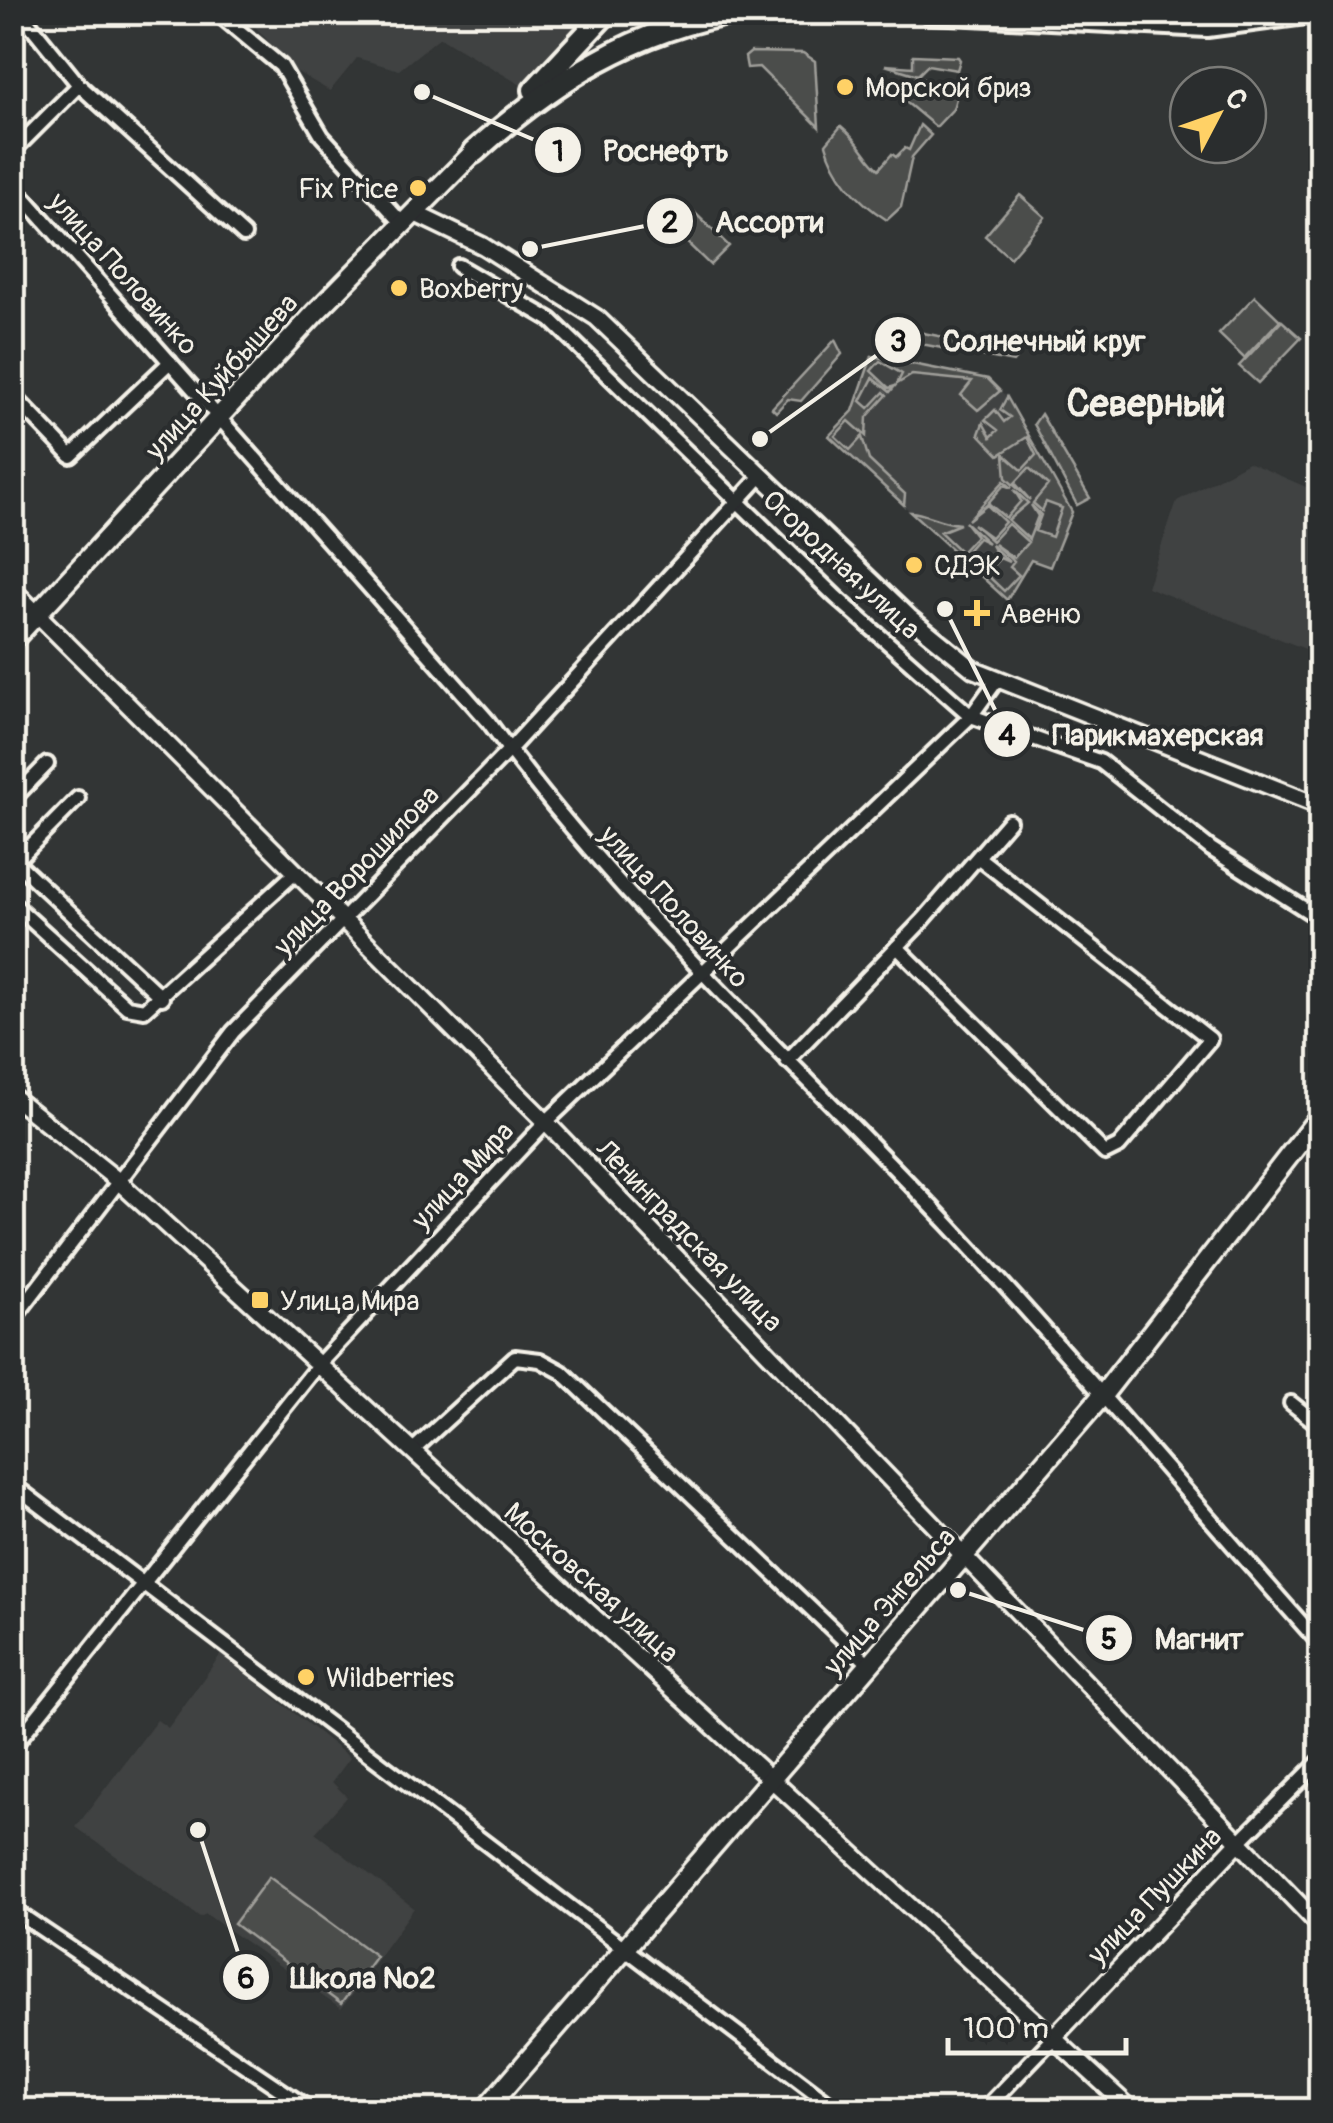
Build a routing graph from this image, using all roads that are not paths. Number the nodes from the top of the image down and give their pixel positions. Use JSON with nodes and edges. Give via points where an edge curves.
{"nodes":[{"id":1,"x":20,"y":12,"type":"edge"},
{"id":2,"x":216,"y":12,"type":"edge"},
{"id":3,"x":606,"y":12,"type":"edge"},
{"id":4,"x":740,"y":12,"type":"edge"},
{"id":5,"x":931,"y":12,"type":"edge"},
{"id":6,"x":1313,"y":12,"type":"edge"},
{"id":7,"x":79,"y":85,"type":"junction"},
{"id":8,"x":12,"y":152,"type":"edge"},
{"id":9,"x":474,"y":152,"type":"junction"},
{"id":10,"x":12,"y":184,"type":"edge"},
{"id":11,"x":409,"y":218,"type":"junction"},
{"id":12,"x":244,"y":235,"type":"dead end"},
{"id":13,"x":458,"y":266,"type":"dead end"},
{"id":14,"x":170,"y":362,"type":"junction"},
{"id":15,"x":12,"y":394,"type":"edge"},
{"id":16,"x":221,"y":420,"type":"junction"},
{"id":17,"x":761,"y":476,"type":"junction"},
{"id":18,"x":740,"y":502,"type":"junction"},
{"id":19,"x":12,"y":589,"type":"edge"},
{"id":20,"x":37,"y":614,"type":"junction"},
{"id":21,"x":12,"y":640,"type":"edge"},
{"id":22,"x":997,"y":680,"type":"junction"},
{"id":23,"x":971,"y":716,"type":"junction"},
{"id":24,"x":509,"y":750,"type":"junction"},
{"id":25,"x":46,"y":764,"type":"dead end"},
{"id":26,"x":78,"y":798,"type":"dead end"},
{"id":27,"x":12,"y":800,"type":"edge"},
{"id":28,"x":1320,"y":806,"type":"edge"},
{"id":29,"x":1009,"y":821,"type":"dead end"},
{"id":30,"x":979,"y":858,"type":"junction"},
{"id":31,"x":14,"y":863,"type":"edge"},
{"id":32,"x":295,"y":873,"type":"junction"},
{"id":33,"x":12,"y":904,"type":"edge"},
{"id":34,"x":1320,"y":919,"type":"edge"},
{"id":35,"x":344,"y":921,"type":"junction"},
{"id":36,"x":896,"y":947,"type":"junction"},
{"id":37,"x":702,"y":975,"type":"junction"},
{"id":38,"x":162,"y":998,"type":"junction"},
{"id":39,"x":786,"y":1061,"type":"junction"},
{"id":40,"x":12,"y":1096,"type":"edge"},
{"id":41,"x":1320,"y":1116,"type":"edge"},
{"id":42,"x":546,"y":1122,"type":"junction"},
{"id":43,"x":118,"y":1180,"type":"junction"},
{"id":44,"x":12,"y":1321,"type":"edge"},
{"id":45,"x":319,"y":1364,"type":"junction"},
{"id":46,"x":1102,"y":1398,"type":"junction"},
{"id":47,"x":1291,"y":1404,"type":"dead end"},
{"id":48,"x":1320,"y":1426,"type":"edge"},
{"id":49,"x":412,"y":1451,"type":"junction"},
{"id":50,"x":12,"y":1484,"type":"edge"},
{"id":51,"x":964,"y":1558,"type":"junction"},
{"id":52,"x":144,"y":1581,"type":"junction"},
{"id":53,"x":1320,"y":1644,"type":"edge"},
{"id":54,"x":870,"y":1665,"type":"junction"},
{"id":55,"x":12,"y":1748,"type":"edge"},
{"id":56,"x":1320,"y":1761,"type":"edge"},
{"id":57,"x":770,"y":1779,"type":"junction"},
{"id":58,"x":1240,"y":1841,"type":"junction"},
{"id":59,"x":12,"y":1909,"type":"edge"},
{"id":60,"x":1320,"y":1926,"type":"edge"},
{"id":61,"x":623,"y":1950,"type":"junction"},
{"id":62,"x":1053,"y":2038,"type":"junction"},
{"id":63,"x":311,"y":2110,"type":"edge"},
{"id":64,"x":484,"y":2110,"type":"edge"},
{"id":65,"x":838,"y":2110,"type":"edge"},
{"id":66,"x":984,"y":2110,"type":"edge"},
{"id":67,"x":1132,"y":2110,"type":"edge"}],
"edges":[{"from":1,"to":7,"type":"street"},
{"from":2,"to":11,"type":"street","via":[[281,66],[322,136]]},
{"from":3,"to":9,"type":"highway"},
{"from":4,"to":9,"type":"highway","via":[[612,52],[547,92]]},
{"from":5,"to":6,"type":"highway","via":[[1207,26]]},
{"from":7,"to":8,"type":"street"},
{"from":7,"to":12,"type":"street"},
{"from":9,"to":11,"type":"main road","name":"улица Куйбышева"},
{"from":10,"to":14,"type":"street","name":"улица Половинко"},
{"from":11,"to":16,"type":"main road","name":"улица Куйбышева"},
{"from":11,"to":17,"type":"street","via":[[483,246],[575,301]]},
{"from":13,"to":18,"type":"street","name":"Огородная улица","via":[[551,320]]},
{"from":14,"to":15,"type":"street","via":[[71,456]]},
{"from":14,"to":16,"type":"street","name":"улица Половинко"},
{"from":16,"to":20,"type":"main road","name":"улица Куйбышева"},
{"from":16,"to":24,"type":"street","name":"улица Половинко"},
{"from":17,"to":18,"type":"street","name":"улица Ворошилова"},
{"from":17,"to":22,"type":"street","via":[[946,649]]},
{"from":18,"to":23,"type":"street","name":"Огородная улица"},
{"from":18,"to":24,"type":"street","name":"улица Ворошилова"},
{"from":19,"to":20,"type":"street","name":"Ленинградская улица"},
{"from":20,"to":21,"type":"main road","name":"улица Куйбышева"},
{"from":20,"to":32,"type":"street","name":"Ленинградская улица"},
{"from":22,"to":23,"type":"street","name":"улица Мира"},
{"from":22,"to":28,"type":"street"},
{"from":23,"to":34,"type":"street","name":"Огородная улица","via":[[1101,762],[1211,849]]},
{"from":23,"to":37,"type":"street","name":"улица Мира"},
{"from":24,"to":35,"type":"street","name":"улица Ворошилова"},
{"from":24,"to":37,"type":"street","name":"улица Половинко","via":[[539,793]]},
{"from":25,"to":27,"type":"street"},
{"from":26,"to":31,"type":"street"},
{"from":29,"to":30,"type":"street"},
{"from":30,"to":36,"type":"street"},
{"from":30,"to":36,"type":"street","via":[[1210,1039],[1119,1146],[1105,1153]]},
{"from":31,"to":38,"type":"street"},
{"from":32,"to":35,"type":"street","name":"Ленинградская улица"},
{"from":32,"to":38,"type":"street"},
{"from":33,"to":38,"type":"street","via":[[127,1007],[144,1010]]},
{"from":35,"to":42,"type":"street","name":"Ленинградская улица"},
{"from":35,"to":43,"type":"street","name":"улица Ворошилова","via":[[232,1032]]},
{"from":36,"to":39,"type":"street"},
{"from":37,"to":39,"type":"street","name":"улица Половинко"},
{"from":37,"to":42,"type":"street","name":"улица Мира"},
{"from":39,"to":46,"type":"street","name":"улица Половинко","via":[[948,1224]]},
{"from":40,"to":43,"type":"street","name":"Московская улица"},
{"from":41,"to":46,"type":"main road","name":"улица Энгельса"},
{"from":42,"to":45,"type":"street","name":"улица Мира"},
{"from":42,"to":51,"type":"street","name":"Ленинградская улица"},
{"from":43,"to":44,"type":"street","name":"улица Ворошилова"},
{"from":43,"to":45,"type":"street","name":"Московская улица"},
{"from":45,"to":49,"type":"street","name":"Московская улица"},
{"from":45,"to":52,"type":"street","name":"улица Мира"},
{"from":46,"to":51,"type":"main road","name":"улица Энгельса"},
{"from":46,"to":53,"type":"street","name":"улица Половинко"},
{"from":47,"to":48,"type":"street"},
{"from":49,"to":54,"type":"street","via":[[515,1356],[540,1360],[562,1372]]},
{"from":49,"to":57,"type":"street","name":"Московская улица"},
{"from":50,"to":52,"type":"street"},
{"from":51,"to":54,"type":"main road","name":"улица Энгельса"},
{"from":51,"to":58,"type":"street","name":"Ленинградская улица"},
{"from":52,"to":55,"type":"street","name":"улица Мира"},
{"from":52,"to":61,"type":"street"},
{"from":54,"to":57,"type":"main road","name":"улица Энгельса"},
{"from":56,"to":58,"type":"street","name":"улица Пушкина"},
{"from":57,"to":61,"type":"main road","name":"улица Энгельса"},
{"from":57,"to":62,"type":"street","name":"Московская улица"},
{"from":58,"to":60,"type":"street","name":"Ленинградская улица"},
{"from":58,"to":62,"type":"street","name":"улица Пушкина"},
{"from":59,"to":63,"type":"street"},
{"from":61,"to":64,"type":"main road","name":"улица Энгельса"},
{"from":61,"to":65,"type":"street"},
{"from":62,"to":66,"type":"street","name":"улица Пушкина"},
{"from":62,"to":67,"type":"street","name":"Московская улица"}]}
